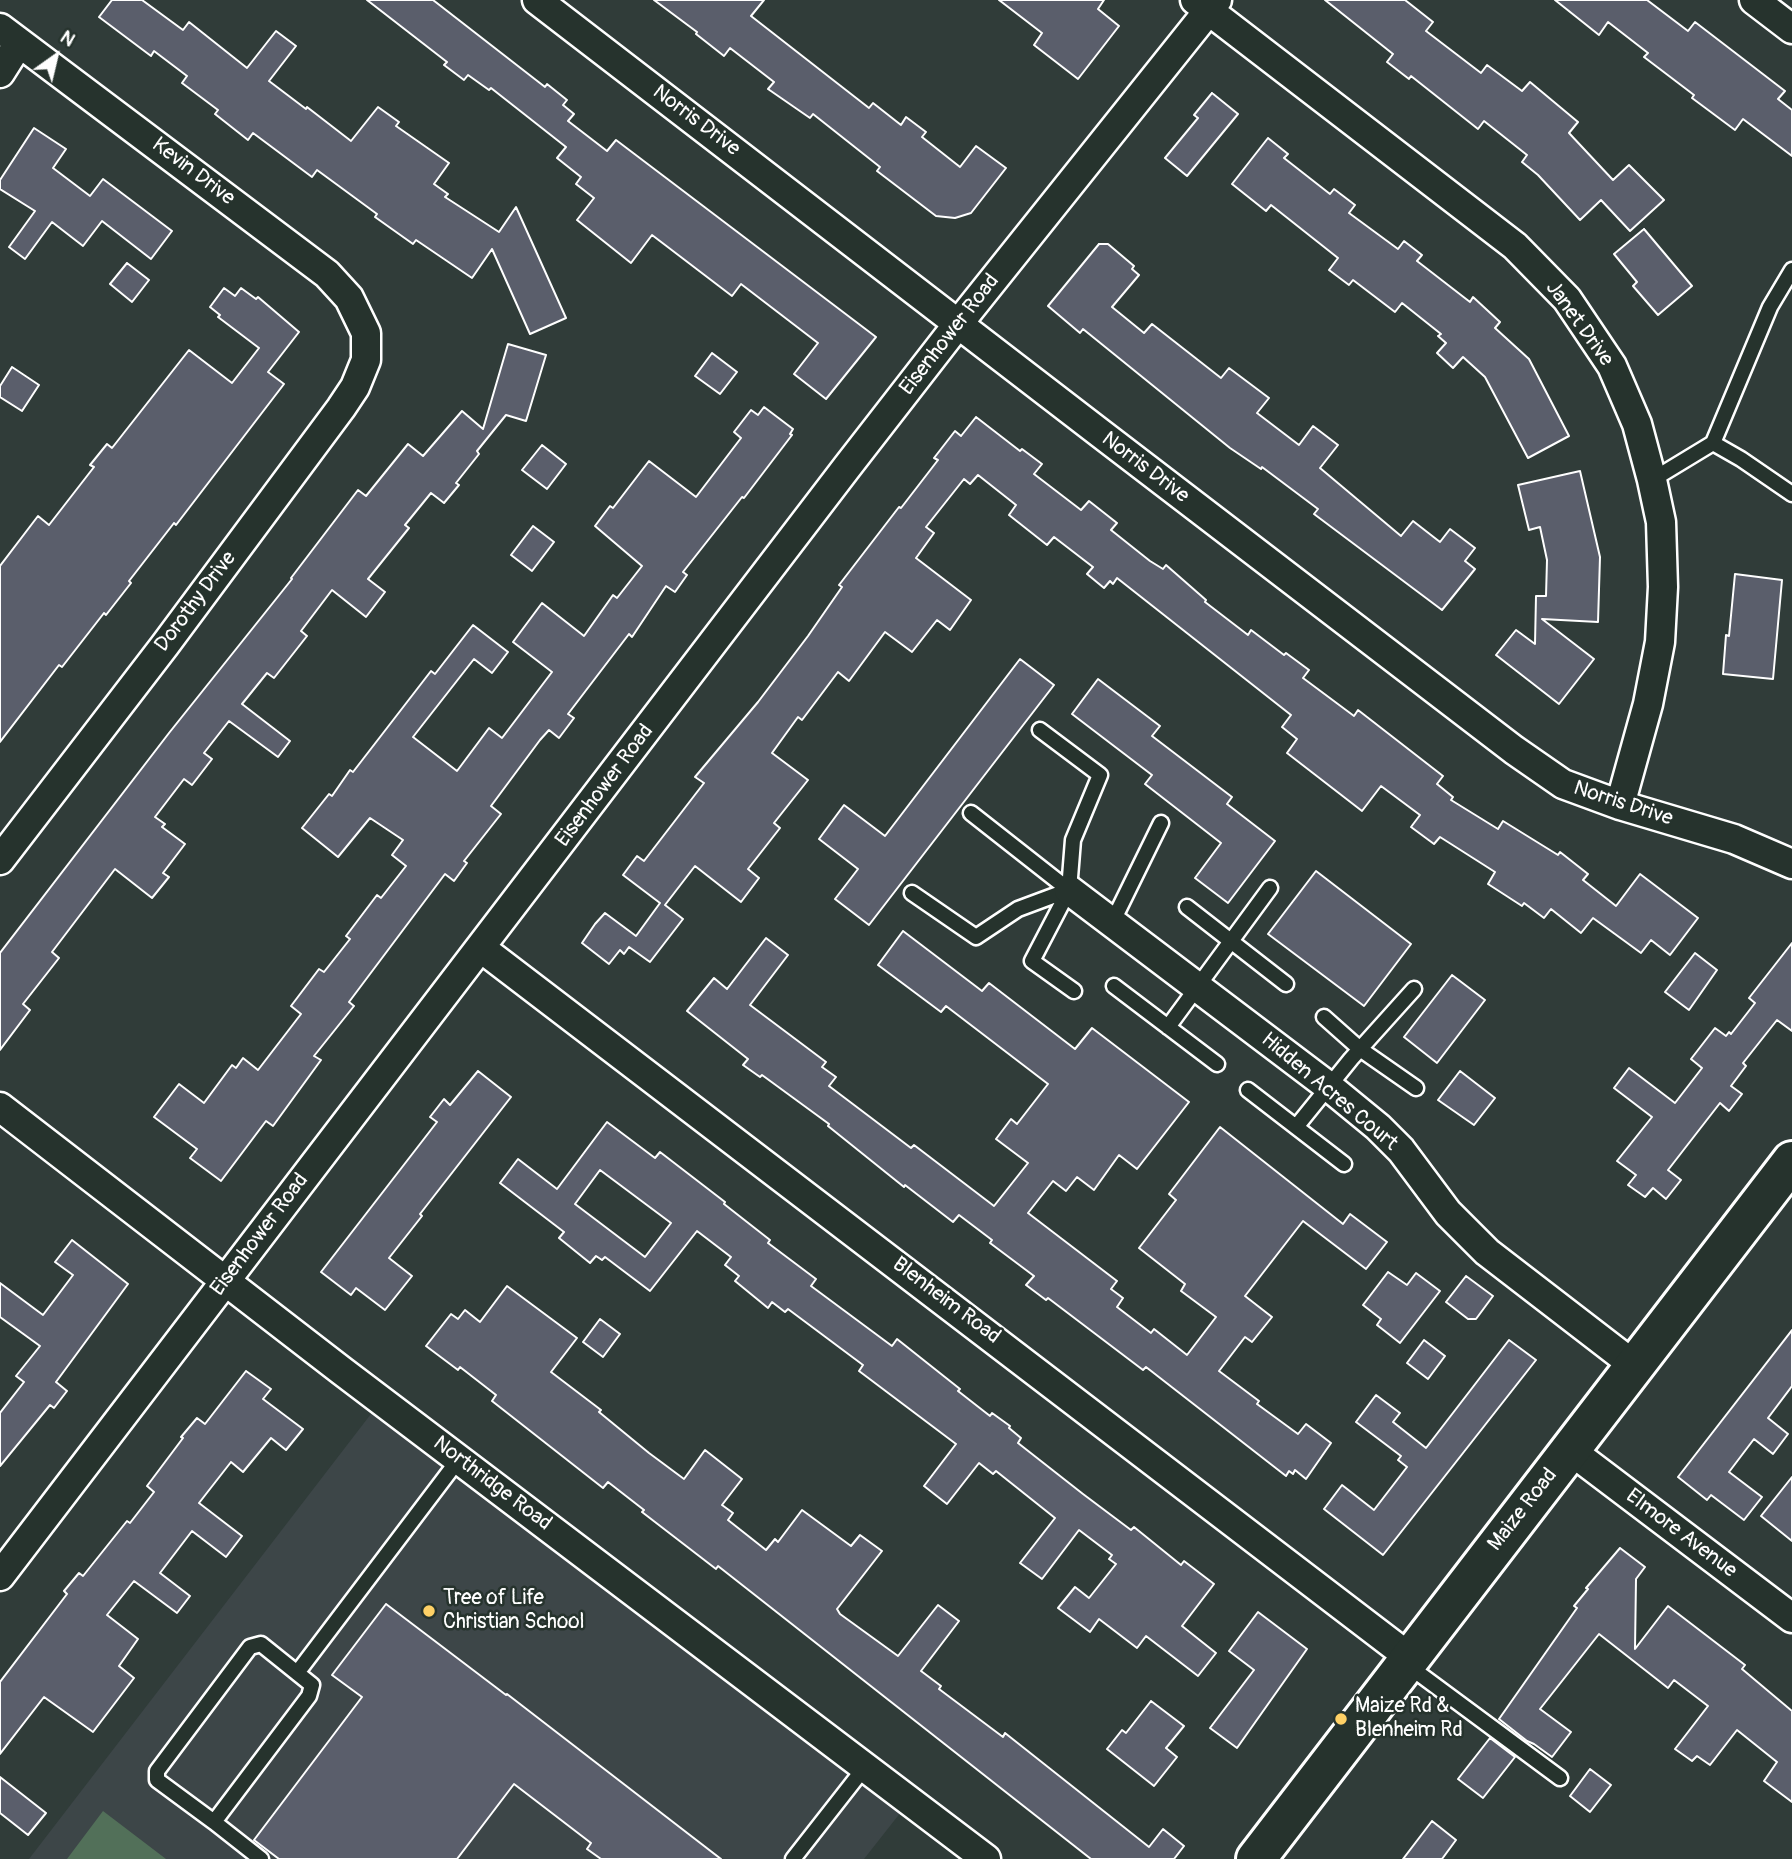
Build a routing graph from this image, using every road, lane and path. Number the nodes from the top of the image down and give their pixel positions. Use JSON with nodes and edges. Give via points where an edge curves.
{"nodes":[{"id":1,"x":537,"y":0,"type":"edge"},
{"id":2,"x":1754,"y":0,"type":"edge"},
{"id":3,"x":1207,"y":4,"type":"edge"},
{"id":4,"x":1792,"y":29,"type":"edge"},
{"id":5,"x":10,"y":36,"type":"edge"},
{"id":6,"x":0,"y":73,"type":"edge"},
{"id":7,"x":1792,"y":270,"type":"edge"},
{"id":8,"x":958,"y":324,"type":"junction"},
{"id":9,"x":366,"y":333,"type":"joint"},
{"id":10,"x":1713,"y":443,"type":"junction"},
{"id":11,"x":1652,"y":480,"type":"junction"},
{"id":12,"x":1792,"y":494,"type":"edge"},
{"id":13,"x":1040,"y":730,"type":"dead end"},
{"id":14,"x":1620,"y":805,"type":"junction"},
{"id":15,"x":971,"y":813,"type":"dead end"},
{"id":16,"x":1161,"y":823,"type":"dead end"},
{"id":17,"x":0,"y":860,"type":"edge"},
{"id":18,"x":1792,"y":864,"type":"edge"},
{"id":19,"x":1270,"y":888,"type":"dead end"},
{"id":20,"x":1069,"y":890,"type":"junction"},
{"id":21,"x":912,"y":893,"type":"dead end"},
{"id":22,"x":1187,"y":907,"type":"dead end"},
{"id":23,"x":1112,"y":923,"type":"junction"},
{"id":24,"x":1231,"y":942,"type":"junction"},
{"id":25,"x":481,"y":948,"type":"junction"},
{"id":26,"x":1286,"y":985,"type":"dead end"},
{"id":27,"x":1114,"y":986,"type":"dead end"},
{"id":28,"x":1198,"y":987,"type":"junction"},
{"id":29,"x":1414,"y":989,"type":"dead end"},
{"id":30,"x":1074,"y":991,"type":"dead end"},
{"id":31,"x":1324,"y":1017,"type":"dead end"},
{"id":32,"x":1168,"y":1027,"type":"junction"},
{"id":33,"x":1360,"y":1049,"type":"junction"},
{"id":34,"x":1217,"y":1064,"type":"dead end"},
{"id":35,"x":1328,"y":1086,"type":"junction"},
{"id":36,"x":1416,"y":1088,"type":"dead end"},
{"id":37,"x":1248,"y":1090,"type":"dead end"},
{"id":38,"x":0,"y":1107,"type":"edge"},
{"id":39,"x":1296,"y":1127,"type":"junction"},
{"id":40,"x":1792,"y":1161,"type":"edge"},
{"id":41,"x":1344,"y":1164,"type":"dead end"},
{"id":42,"x":226,"y":1280,"type":"junction"},
{"id":43,"x":1635,"y":1366,"type":"junction"},
{"id":44,"x":1570,"y":1450,"type":"junction"},
{"id":45,"x":459,"y":1459,"type":"junction"},
{"id":46,"x":0,"y":1576,"type":"edge"},
{"id":47,"x":1792,"y":1618,"type":"edge"},
{"id":48,"x":1407,"y":1660,"type":"junction"},
{"id":49,"x":297,"y":1672,"type":"junction"},
{"id":50,"x":865,"y":1768,"type":"junction"},
{"id":51,"x":1560,"y":1779,"type":"dead end"},
{"id":52,"x":214,"y":1822,"type":"junction"},
{"id":53,"x":261,"y":1859,"type":"edge"},
{"id":54,"x":793,"y":1859,"type":"edge"},
{"id":55,"x":986,"y":1859,"type":"edge"},
{"id":56,"x":1256,"y":1859,"type":"edge"}],
"edges":[{"from":1,"to":8,"type":"street","name":"Norris Drive"},
{"from":2,"to":4,"type":"street"},
{"from":3,"to":8,"type":"street","name":"Eisenhower Road"},
{"from":3,"to":11,"type":"street","name":"Janet Drive","via":[[1515,246],[1567,299],[1612,366],[1637,424]]},
{"from":5,"to":6,"type":"street"},
{"from":5,"to":9,"type":"street","name":"Kevin Drive","via":[[327,274],[349,298]]},
{"from":7,"to":10,"type":"lane","via":[[1770,307]]},
{"from":8,"to":14,"type":"street","name":"Norris Drive","via":[[1514,750],[1563,784]]},
{"from":8,"to":25,"type":"street","name":"Eisenhower Road"},
{"from":9,"to":17,"type":"street","name":"Dorothy Drive","via":[[366,360],[341,408]]},
{"from":10,"to":11,"type":"lane"},
{"from":10,"to":12,"type":"lane"},
{"from":11,"to":14,"type":"street","name":"Janet Drive","via":[[1661,522],[1660,642]]},
{"from":13,"to":20,"type":"lane","via":[[1100,775],[1073,839]]},
{"from":14,"to":18,"type":"street","name":"Norris Drive","via":[[1734,839]]},
{"from":15,"to":20,"type":"lane"},
{"from":16,"to":23,"type":"lane"},
{"from":19,"to":24,"type":"lane"},
{"from":20,"to":21,"type":"lane","via":[[1018,909],[976,937]]},
{"from":20,"to":23,"type":"street","name":"Hidden Acres Court"},
{"from":20,"to":30,"type":"lane","via":[[1032,961]]},
{"from":22,"to":24,"type":"lane"},
{"from":23,"to":28,"type":"street","name":"Hidden Acres Court"},
{"from":24,"to":26,"type":"lane"},
{"from":24,"to":28,"type":"lane"},
{"from":25,"to":42,"type":"street","name":"Eisenhower Road"},
{"from":25,"to":48,"type":"street","name":"Blenheim Road"},
{"from":27,"to":32,"type":"lane"},
{"from":28,"to":32,"type":"lane"},
{"from":28,"to":35,"type":"street","name":"Hidden Acres Court"},
{"from":29,"to":33,"type":"lane"},
{"from":31,"to":33,"type":"lane"},
{"from":32,"to":34,"type":"lane"},
{"from":33,"to":35,"type":"lane"},
{"from":33,"to":36,"type":"lane"},
{"from":35,"to":39,"type":"lane"},
{"from":35,"to":43,"type":"street","name":"Hidden Acres Court","via":[[1401,1150],[1448,1213],[1487,1251]]},
{"from":37,"to":39,"type":"lane"},
{"from":38,"to":42,"type":"street","name":"Northridge Road"},
{"from":39,"to":41,"type":"lane"},
{"from":40,"to":43,"type":"street","name":"Maize Road"},
{"from":42,"to":45,"type":"street","name":"Northridge Road"},
{"from":42,"to":46,"type":"street","name":"Eisenhower Road"},
{"from":43,"to":44,"type":"street","name":"Maize Road"},
{"from":44,"to":47,"type":"street","name":"Elmore Avenue"},
{"from":44,"to":48,"type":"street","name":"Maize Road"},
{"from":45,"to":49,"type":"lane"},
{"from":45,"to":50,"type":"street","name":"Northridge Road"},
{"from":48,"to":51,"type":"lane"},
{"from":48,"to":56,"type":"street","name":"Maize Road"},
{"from":49,"to":52,"type":"lane","via":[[312,1685],[309,1696]]},
{"from":49,"to":52,"type":"lane","via":[[261,1644],[250,1647],[157,1771],[157,1780]]},
{"from":50,"to":54,"type":"lane"},
{"from":50,"to":55,"type":"street","name":"Northridge Road"},
{"from":52,"to":53,"type":"lane"}]}
